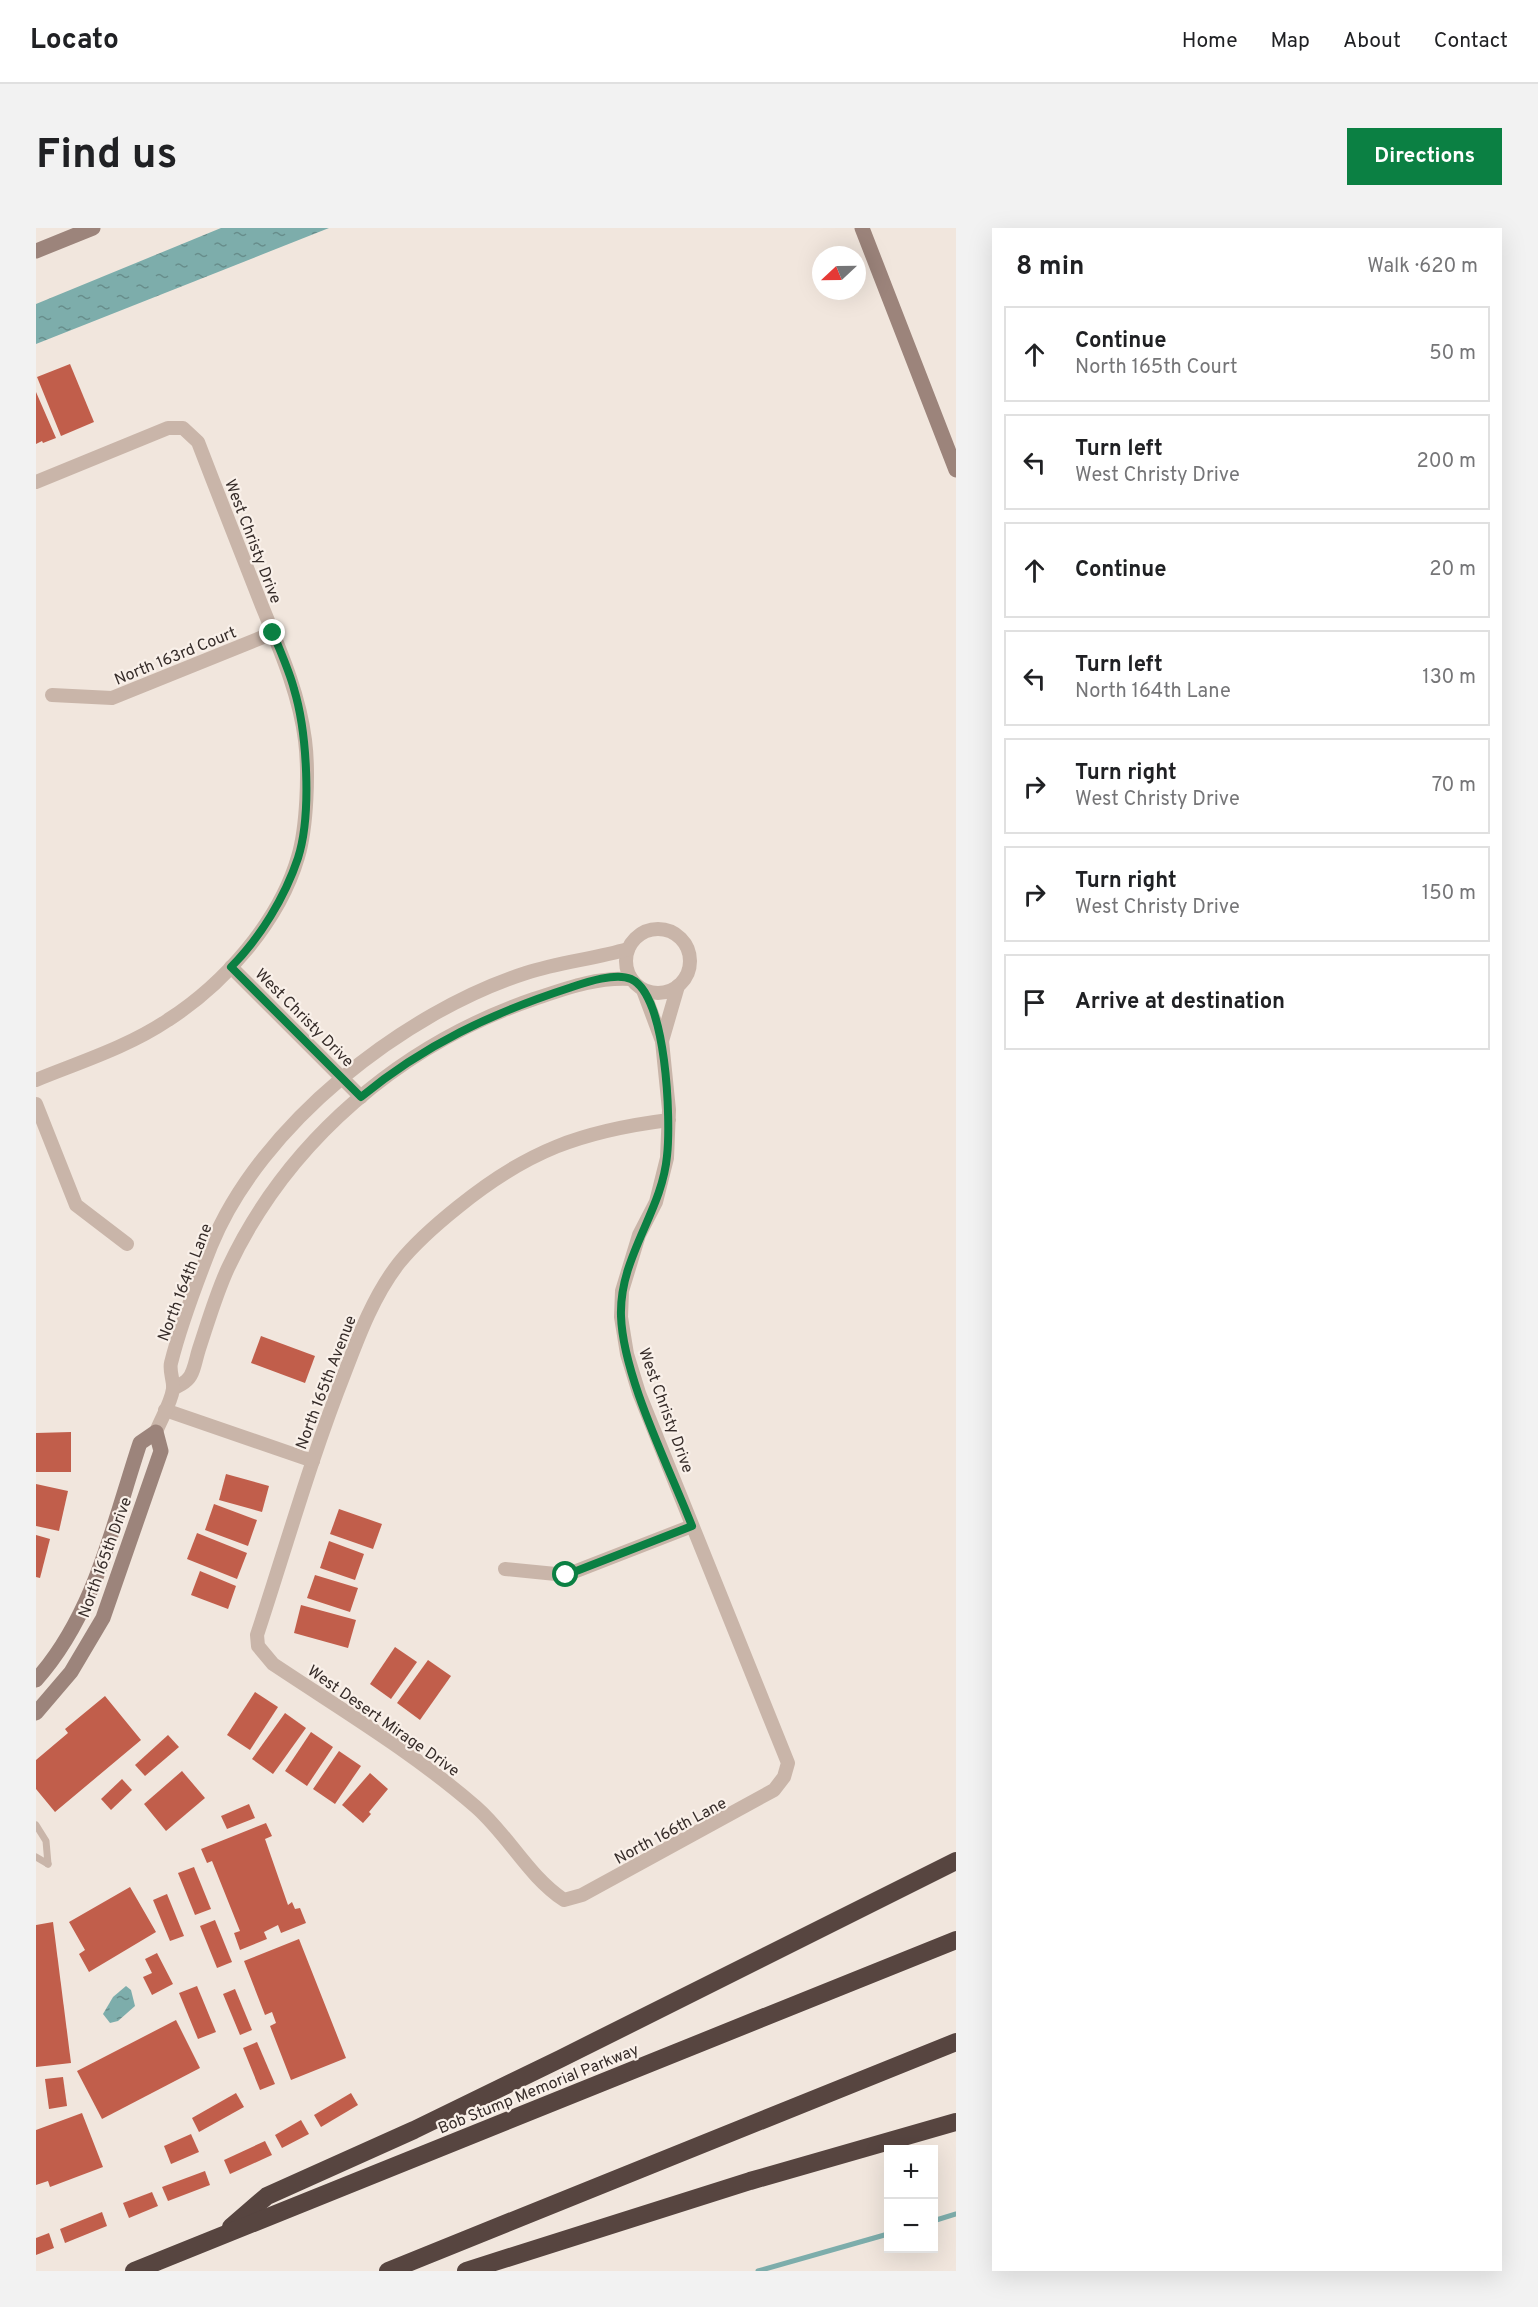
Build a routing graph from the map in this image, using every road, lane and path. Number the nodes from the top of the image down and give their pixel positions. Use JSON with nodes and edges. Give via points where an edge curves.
{"nodes":[{"id":1,"x":93,"y":228,"type":"edge"},
{"id":2,"x":862,"y":228,"type":"edge"},
{"id":3,"x":36,"y":251,"type":"edge"},
{"id":4,"x":956,"y":470,"type":"edge"},
{"id":5,"x":36,"y":482,"type":"edge"},
{"id":6,"x":273,"y":633,"type":"junction"},
{"id":7,"x":52,"y":694,"type":"dead end"},
{"id":8,"x":628,"y":949,"type":"junction"},
{"id":9,"x":231,"y":967,"type":"junction"},
{"id":10,"x":631,"y":979,"type":"junction"},
{"id":11,"x":678,"y":986,"type":"junction"},
{"id":12,"x":643,"y":990,"type":"junction"},
{"id":13,"x":662,"y":1041,"type":"junction"},
{"id":14,"x":343,"y":1079,"type":"junction"},
{"id":15,"x":36,"y":1080,"type":"edge"},
{"id":16,"x":361,"y":1097,"type":"junction"},
{"id":17,"x":36,"y":1104,"type":"edge"},
{"id":18,"x":669,"y":1120,"type":"junction"},
{"id":19,"x":127,"y":1244,"type":"dead end"},
{"id":20,"x":173,"y":1389,"type":"junction"},
{"id":21,"x":165,"y":1410,"type":"junction"},
{"id":22,"x":156,"y":1432,"type":"junction"},
{"id":23,"x":313,"y":1461,"type":"junction"},
{"id":24,"x":692,"y":1526,"type":"junction"},
{"id":25,"x":505,"y":1569,"type":"dead end"},
{"id":26,"x":258,"y":1646,"type":"joint"},
{"id":27,"x":36,"y":1680,"type":"edge"},
{"id":28,"x":36,"y":1713,"type":"edge"},
{"id":29,"x":784,"y":1777,"type":"joint"},
{"id":30,"x":36,"y":1824,"type":"edge"},
{"id":31,"x":36,"y":1857,"type":"edge"},
{"id":32,"x":956,"y":1861,"type":"edge"},
{"id":33,"x":564,"y":1900,"type":"joint"},
{"id":34,"x":956,"y":1940,"type":"edge"},
{"id":35,"x":956,"y":2042,"type":"edge"},
{"id":36,"x":956,"y":2122,"type":"edge"},
{"id":37,"x":221,"y":2236,"type":"junction"},
{"id":38,"x":134,"y":2271,"type":"edge"},
{"id":39,"x":388,"y":2271,"type":"edge"},
{"id":40,"x":466,"y":2271,"type":"edge"}],
"edges":[{"from":1,"to":3,"type":"street"},
{"from":2,"to":4,"type":"street"},
{"from":5,"to":6,"type":"street","name":"West Christy Drive","via":[[168,428],[183,428],[198,442]]},
{"from":6,"to":7,"type":"street","name":"North 163rd Court","via":[[112,698]]},
{"from":6,"to":9,"type":"street","name":"West Christy Drive","via":[[294,688],[305,740],[304,812],[298,857],[274,911]]},
{"from":8,"to":10,"type":"street","via":[[626,960]]},
{"from":8,"to":11,"type":"street","name":"North 164th Lane","via":[[641,934],[651,930],[671,932],[680,938],[689,957],[689,968]]},
{"from":8,"to":14,"type":"street","name":"North 164th Lane","via":[[526,973],[486,989],[400,1034]]},
{"from":9,"to":14,"type":"street","name":"West Christy Drive"},
{"from":9,"to":15,"type":"street","via":[[202,996],[166,1022]]},
{"from":10,"to":12,"type":"street"},
{"from":10,"to":16,"type":"street","name":"North 164th Lane","via":[[586,982],[500,1011],[422,1051]]},
{"from":11,"to":12,"type":"street","via":[[658,994]]},
{"from":11,"to":13,"type":"street"},
{"from":12,"to":13,"type":"street"},
{"from":13,"to":18,"type":"street","name":"West Christy Drive"},
{"from":14,"to":16,"type":"street","name":"West Christy Drive"},
{"from":14,"to":20,"type":"street","name":"North 164th Lane","via":[[303,1113],[232,1206],[212,1243],[170,1366]]},
{"from":16,"to":20,"type":"street","name":"North 164th Lane","via":[[312,1142],[251,1225],[228,1269],[189,1378]]},
{"from":17,"to":19,"type":"street","via":[[76,1205]]},
{"from":18,"to":23,"type":"street","name":"North 165th Avenue","via":[[621,1126],[533,1155],[491,1180],[439,1222],[399,1263],[366,1318]]},
{"from":18,"to":24,"type":"street","name":"West Christy Drive","via":[[667,1158],[656,1202],[639,1235],[622,1291],[621,1317],[639,1393]]},
{"from":20,"to":21,"type":"street","name":"North 164th Lane"},
{"from":21,"to":22,"type":"street","name":"North 165th Drive"},
{"from":21,"to":23,"type":"street"},
{"from":22,"to":27,"type":"street","name":"North 165th Drive","via":[[140,1443],[88,1597],[62,1646]]},
{"from":22,"to":28,"type":"street","name":"North 165th Drive","via":[[161,1451],[103,1618],[71,1672]]},
{"from":23,"to":26,"type":"street","name":"North 165th Avenue","via":[[257,1635]]},
{"from":24,"to":25,"type":"street","via":[[566,1575]]},
{"from":24,"to":29,"type":"street","name":"West Christy Drive","via":[[788,1763]]},
{"from":26,"to":33,"type":"street","name":"West Desert Mirage Drive","via":[[273,1664],[443,1778],[496,1824],[544,1887]]},
{"from":29,"to":33,"type":"street","name":"North 166th Lane","via":[[774,1790],[736,1814],[582,1895]]},
{"from":30,"to":31,"type":"lane","via":[[46,1841],[48,1864]]},
{"from":32,"to":37,"type":"highway","via":[[549,2064],[267,2196]]},
{"from":34,"to":37,"type":"highway","name":"Bob Stump Memorial Parkway"},
{"from":35,"to":39,"type":"highway"},
{"from":36,"to":40,"type":"highway","via":[[750,2181]]},
{"from":37,"to":38,"type":"highway","name":"Bob Stump Memorial Parkway"}]}
